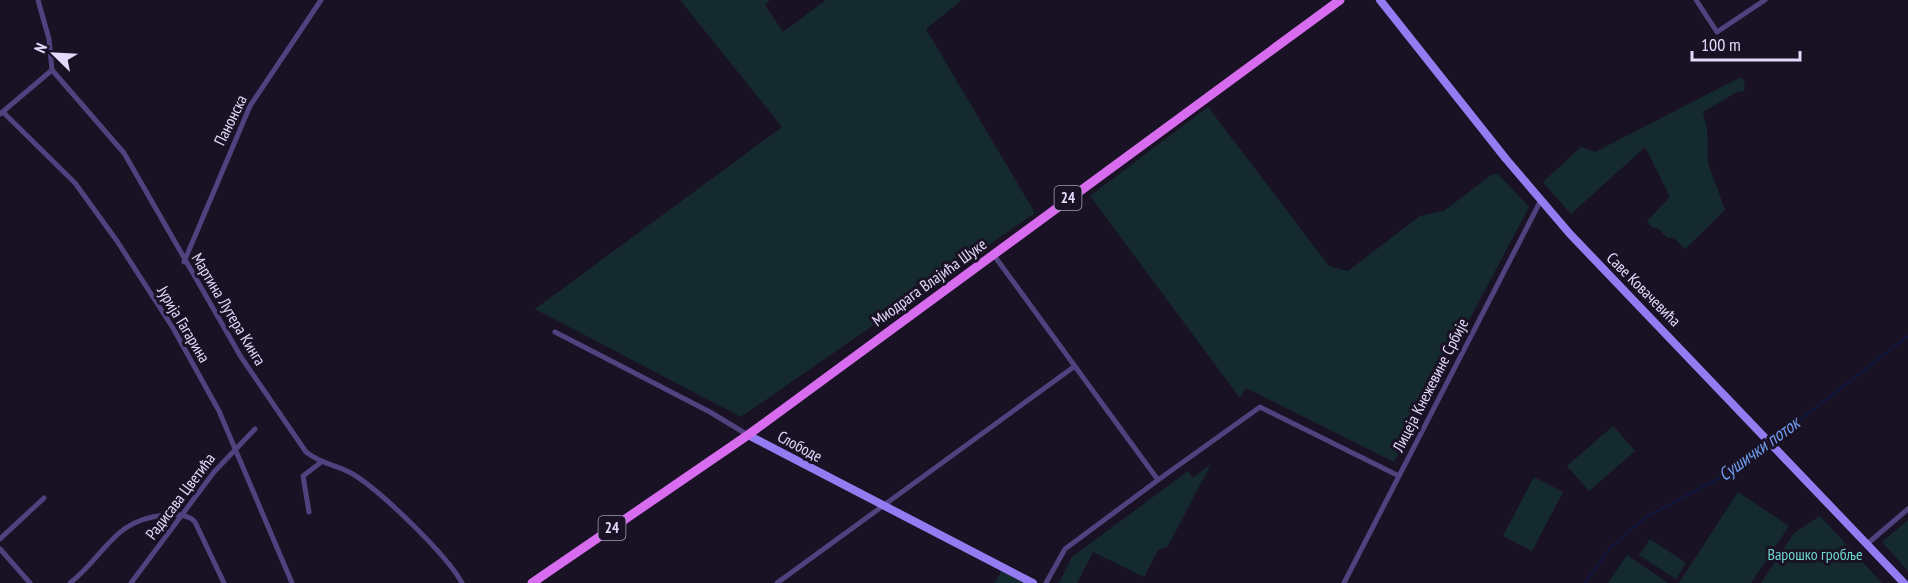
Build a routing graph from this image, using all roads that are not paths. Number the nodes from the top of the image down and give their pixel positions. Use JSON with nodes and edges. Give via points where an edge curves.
{"nodes":[{"id":1,"x":38,"y":0,"type":"edge"},
{"id":2,"x":321,"y":0,"type":"edge"},
{"id":3,"x":1340,"y":0,"type":"edge"},
{"id":4,"x":1380,"y":0,"type":"edge"},
{"id":5,"x":1696,"y":0,"type":"edge"},
{"id":6,"x":1765,"y":0,"type":"edge"},
{"id":7,"x":52,"y":70,"type":"junction"},
{"id":8,"x":1,"y":113,"type":"edge"},
{"id":9,"x":1541,"y":200,"type":"junction"},
{"id":10,"x":993,"y":254,"type":"junction"},
{"id":11,"x":184,"y":262,"type":"junction"},
{"id":12,"x":555,"y":332,"type":"dead end"},
{"id":13,"x":1075,"y":366,"type":"junction"},
{"id":14,"x":255,"y":429,"type":"dead end"},
{"id":15,"x":748,"y":435,"type":"junction"},
{"id":16,"x":236,"y":450,"type":"junction"},
{"id":17,"x":320,"y":463,"type":"junction"},
{"id":18,"x":1398,"y":476,"type":"junction"},
{"id":19,"x":1158,"y":480,"type":"junction"},
{"id":20,"x":44,"y":498,"type":"dead end"},
{"id":21,"x":883,"y":507,"type":"junction"},
{"id":22,"x":1908,"y":508,"type":"edge"},
{"id":23,"x":309,"y":512,"type":"dead end"},
{"id":24,"x":181,"y":516,"type":"junction"},
{"id":25,"x":0,"y":539,"type":"edge"},
{"id":26,"x":1868,"y":544,"type":"junction"},
{"id":27,"x":0,"y":549,"type":"edge"},
{"id":28,"x":30,"y":583,"type":"edge"},
{"id":29,"x":70,"y":583,"type":"edge"},
{"id":30,"x":131,"y":583,"type":"edge"},
{"id":31,"x":224,"y":583,"type":"edge"},
{"id":32,"x":292,"y":583,"type":"edge"},
{"id":33,"x":462,"y":583,"type":"edge"},
{"id":34,"x":532,"y":583,"type":"edge"},
{"id":35,"x":777,"y":583,"type":"edge"},
{"id":36,"x":1033,"y":583,"type":"edge"},
{"id":37,"x":1046,"y":583,"type":"edge"},
{"id":38,"x":1344,"y":583,"type":"edge"},
{"id":39,"x":1904,"y":583,"type":"edge"}],
"edges":[{"from":1,"to":7,"type":"street","via":[[49,39]]},
{"from":2,"to":11,"type":"street","name":"Панонска","via":[[250,106]]},
{"from":3,"to":10,"type":"main road","name":"Миодрага Влајића Шуке","number":"24"},
{"from":4,"to":9,"type":"street","name":"Саве Ковачевића"},
{"from":5,"to":6,"type":"street","via":[[1718,32]]},
{"from":7,"to":8,"type":"street"},
{"from":7,"to":11,"type":"street","name":"Мартина Лутера Кинга","via":[[124,153]]},
{"from":8,"to":16,"type":"street","name":"Јурија Гагарина","via":[[75,183],[117,241],[172,328],[219,411]]},
{"from":9,"to":18,"type":"street","name":"Лицеја Кнежевине Србије"},
{"from":9,"to":26,"type":"street","name":"Саве Ковачевића"},
{"from":10,"to":13,"type":"street"},
{"from":10,"to":15,"type":"main road","name":"Миодрага Влајића Шуке","number":"24"},
{"from":11,"to":17,"type":"street","name":"Мартина Лутера Кинга","via":[[282,418],[306,452]]},
{"from":12,"to":15,"type":"street","name":"Слободе"},
{"from":13,"to":19,"type":"street"},
{"from":13,"to":21,"type":"street"},
{"from":14,"to":16,"type":"street","name":"Радисава Цветића"},
{"from":15,"to":21,"type":"street","name":"Слободе"},
{"from":15,"to":34,"type":"main road","name":"Миодрага Влајића Шуке","number":"24"},
{"from":16,"to":24,"type":"street","name":"Радисава Цветића","via":[[226,456]]},
{"from":16,"to":32,"type":"street","name":"Јурија Гагарина"},
{"from":17,"to":23,"type":"street","via":[[303,476]]},
{"from":17,"to":33,"type":"street","name":"Мартина Лутера Кинга","via":[[349,472],[372,487],[441,556]]},
{"from":18,"to":19,"type":"street","via":[[1260,406]]},
{"from":18,"to":38,"type":"street","name":"Лицеја Кнежевине Србије"},
{"from":19,"to":37,"type":"street","via":[[1065,549]]},
{"from":20,"to":25,"type":"street"},
{"from":21,"to":35,"type":"street"},
{"from":21,"to":36,"type":"street","name":"Слободе"},
{"from":22,"to":26,"type":"street"},
{"from":24,"to":29,"type":"street","via":[[164,515],[131,523]]},
{"from":24,"to":30,"type":"street","name":"Радисава Цветића"},
{"from":24,"to":31,"type":"street","via":[[195,522]]},
{"from":26,"to":39,"type":"street","name":"Саве Ковачевића"},
{"from":27,"to":28,"type":"street"}]}
